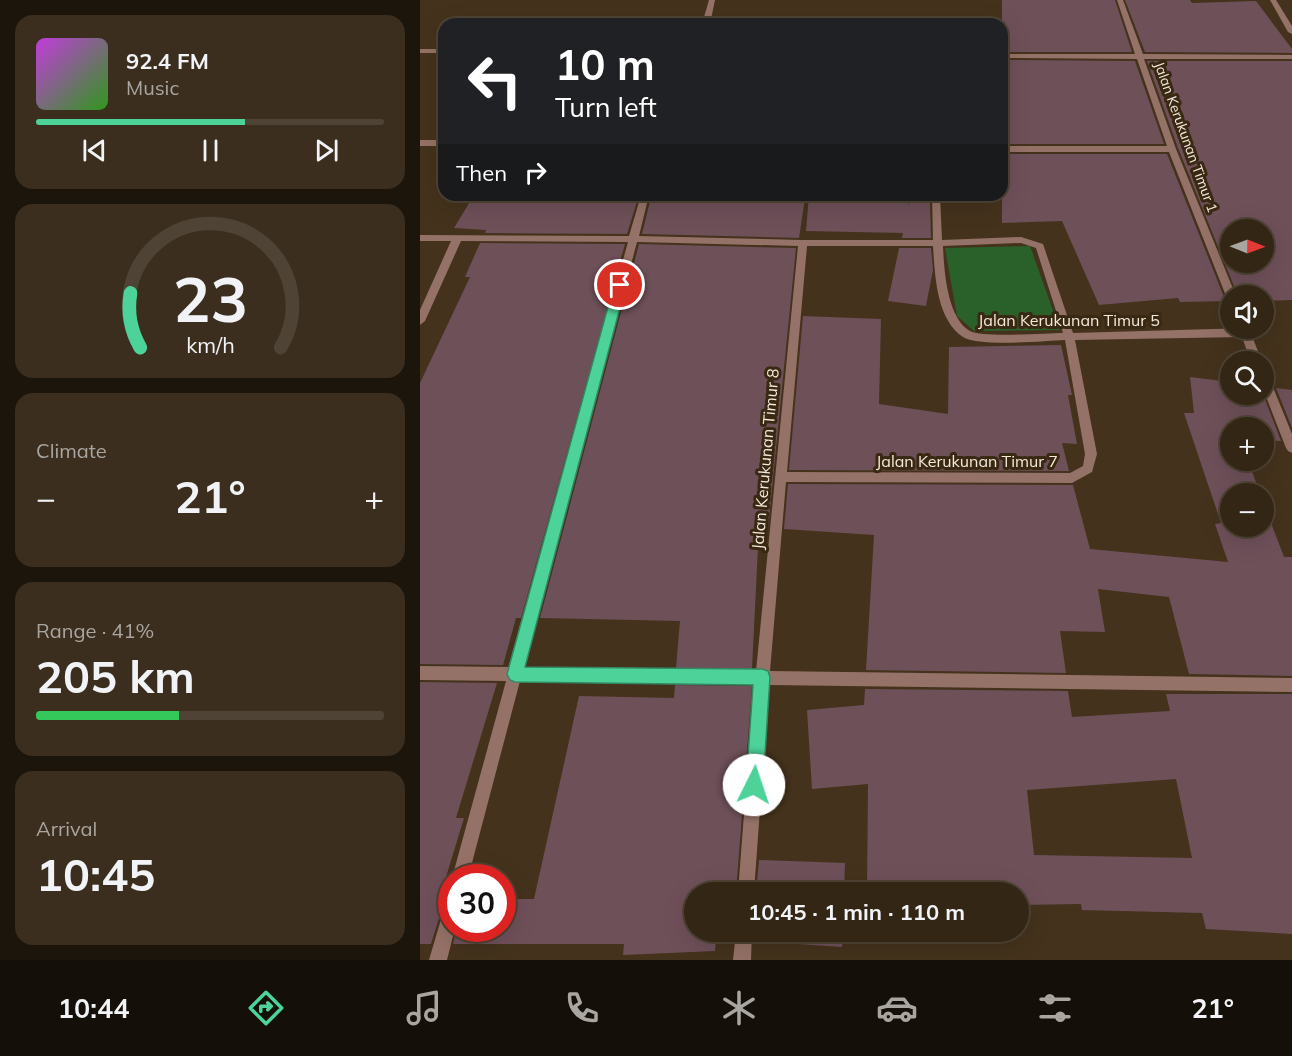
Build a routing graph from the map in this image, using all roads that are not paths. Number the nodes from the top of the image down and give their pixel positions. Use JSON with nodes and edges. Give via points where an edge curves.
{"nodes":[{"id":1,"x":712,"y":0,"type":"edge"},
{"id":2,"x":1119,"y":0,"type":"edge"},
{"id":3,"x":1273,"y":0,"type":"edge"},
{"id":4,"x":708,"y":18,"type":"edge"},
{"id":5,"x":1292,"y":32,"type":"edge"},
{"id":6,"x":420,"y":51,"type":"edge"},
{"id":7,"x":438,"y":51,"type":"edge"},
{"id":8,"x":1008,"y":56,"type":"edge"},
{"id":9,"x":1140,"y":56,"type":"junction"},
{"id":10,"x":1292,"y":57,"type":"edge"},
{"id":11,"x":420,"y":143,"type":"edge"},
{"id":12,"x":438,"y":143,"type":"edge"},
{"id":13,"x":1008,"y":149,"type":"edge"},
{"id":14,"x":1172,"y":149,"type":"junction"},
{"id":15,"x":643,"y":201,"type":"edge"},
{"id":16,"x":936,"y":201,"type":"edge"},
{"id":17,"x":420,"y":238,"type":"edge"},
{"id":18,"x":457,"y":239,"type":"junction"},
{"id":19,"x":632,"y":239,"type":"junction"},
{"id":20,"x":803,"y":243,"type":"junction"},
{"id":21,"x":939,"y":243,"type":"junction"},
{"id":22,"x":1227,"y":285,"type":"edge"},
{"id":23,"x":420,"y":321,"type":"edge"},
{"id":24,"x":1220,"y":332,"type":"edge"},
{"id":25,"x":1068,"y":336,"type":"junction"},
{"id":26,"x":1274,"y":403,"type":"edge"},
{"id":27,"x":1292,"y":448,"type":"edge"},
{"id":28,"x":780,"y":477,"type":"junction"},
{"id":29,"x":420,"y":673,"type":"edge"},
{"id":30,"x":515,"y":674,"type":"junction"},
{"id":31,"x":762,"y":677,"type":"junction"},
{"id":32,"x":1292,"y":685,"type":"edge"},
{"id":33,"x":464,"y":864,"type":"edge"},
{"id":34,"x":747,"y":882,"type":"edge"},
{"id":35,"x":443,"y":942,"type":"edge"},
{"id":36,"x":743,"y":942,"type":"edge"},
{"id":37,"x":438,"y":960,"type":"edge"},
{"id":38,"x":741,"y":960,"type":"edge"}],
"edges":[{"from":1,"to":4,"type":"street"},
{"from":2,"to":9,"type":"street","name":"Jalan Kerukunan Timur 1"},
{"from":3,"to":5,"type":"street"},
{"from":6,"to":7,"type":"street"},
{"from":8,"to":9,"type":"street"},
{"from":9,"to":10,"type":"street"},
{"from":9,"to":14,"type":"street","name":"Jalan Kerukunan Timur 1"},
{"from":11,"to":12,"type":"street"},
{"from":13,"to":14,"type":"street"},
{"from":14,"to":22,"type":"street","name":"Jalan Kerukunan Timur 1"},
{"from":15,"to":19,"type":"street"},
{"from":16,"to":21,"type":"street","name":"Jalan Kerukunan Timur 5"},
{"from":17,"to":18,"type":"street"},
{"from":18,"to":19,"type":"street"},
{"from":18,"to":23,"type":"street"},
{"from":19,"to":20,"type":"street"},
{"from":19,"to":30,"type":"street"},
{"from":20,"to":21,"type":"street"},
{"from":20,"to":28,"type":"street","name":"Jalan Kerukunan Timur 8"},
{"from":21,"to":25,"type":"street","via":[[1036,243],[1042,249]]},
{"from":21,"to":25,"type":"street","name":"Jalan Kerukunan Timur 5","via":[[945,304],[965,334],[988,338]]},
{"from":24,"to":25,"type":"street","name":"Jalan Kerukunan Timur 5"},
{"from":25,"to":28,"type":"street","name":"Jalan Kerukunan Timur 7","via":[[1091,454],[1088,469],[1080,475]]},
{"from":26,"to":27,"type":"street"},
{"from":28,"to":31,"type":"street","name":"Jalan Kerukunan Timur 8"},
{"from":29,"to":30,"type":"street"},
{"from":30,"to":31,"type":"street"},
{"from":30,"to":33,"type":"street"},
{"from":31,"to":32,"type":"street"},
{"from":31,"to":34,"type":"street","name":"Jalan Kerukunan Timur 8"},
{"from":35,"to":37,"type":"street"},
{"from":36,"to":38,"type":"street"}]}
